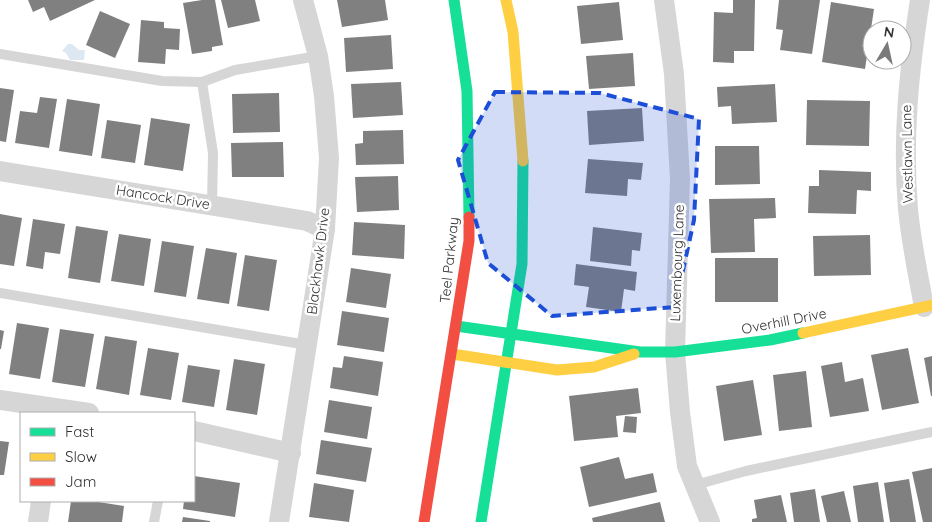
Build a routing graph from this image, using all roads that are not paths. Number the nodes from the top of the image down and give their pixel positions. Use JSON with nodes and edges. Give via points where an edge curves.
{"nodes":[{"id":1,"x":303,"y":0,"type":"edge"},
{"id":2,"x":454,"y":0,"type":"edge"},
{"id":3,"x":506,"y":0,"type":"edge"},
{"id":4,"x":664,"y":0,"type":"edge"},
{"id":5,"x":920,"y":0,"type":"edge"},
{"id":6,"x":0,"y":54,"type":"edge"},
{"id":7,"x":318,"y":56,"type":"junction"},
{"id":8,"x":202,"y":82,"type":"junction"},
{"id":9,"x":0,"y":171,"type":"edge"},
{"id":10,"x":212,"y":206,"type":"junction"},
{"id":11,"x":325,"y":229,"type":"junction"},
{"id":12,"x":0,"y":293,"type":"edge"},
{"id":13,"x":928,"y":306,"type":"edge"},
{"id":14,"x":456,"y":326,"type":"junction"},
{"id":15,"x":511,"y":334,"type":"junction"},
{"id":16,"x":307,"y":345,"type":"junction"},
{"id":17,"x":640,"y":352,"type":"junction"},
{"id":18,"x":675,"y":352,"type":"junction"},
{"id":19,"x":452,"y":354,"type":"junction"},
{"id":20,"x":506,"y":364,"type":"junction"},
{"id":21,"x":0,"y":400,"type":"edge"},
{"id":22,"x":58,"y":411,"type":"edge"},
{"id":23,"x":74,"y":412,"type":"edge"},
{"id":24,"x":195,"y":431,"type":"edge"},
{"id":25,"x":932,"y":432,"type":"edge"},
{"id":26,"x":291,"y":453,"type":"junction"},
{"id":27,"x":695,"y":485,"type":"junction"},
{"id":28,"x":41,"y":502,"type":"edge"},
{"id":29,"x":158,"y":502,"type":"edge"},
{"id":30,"x":38,"y":522,"type":"edge"},
{"id":31,"x":154,"y":522,"type":"edge"},
{"id":32,"x":279,"y":522,"type":"edge"},
{"id":33,"x":424,"y":522,"type":"edge"},
{"id":34,"x":481,"y":522,"type":"edge"},
{"id":35,"x":710,"y":522,"type":"edge"}],
"edges":[{"from":1,"to":7,"type":"street","name":"Blackhawk Drive"},
{"from":2,"to":14,"type":"main road","name":"Teel Parkway","via":[[467,91],[470,191],[469,241]]},
{"from":3,"to":15,"type":"main road","via":[[513,32],[524,176],[522,264]]},
{"from":4,"to":18,"type":"street","name":"Luxembourg Lane","via":[[674,74],[680,179]]},
{"from":5,"to":13,"type":"street","name":"Westlawn Lane","via":[[907,89],[906,151],[908,210]]},
{"from":6,"to":8,"type":"lane","via":[[162,81]]},
{"from":7,"to":8,"type":"lane","via":[[235,70]]},
{"from":7,"to":11,"type":"street","name":"Blackhawk Drive","via":[[329,158]]},
{"from":8,"to":10,"type":"lane","via":[[213,154]]},
{"from":9,"to":10,"type":"street","name":"Hancock Drive"},
{"from":10,"to":11,"type":"street","name":"Hancock Drive","via":[[307,221]]},
{"from":11,"to":16,"type":"street","name":"Blackhawk Drive"},
{"from":12,"to":16,"type":"lane"},
{"from":13,"to":18,"type":"main road","name":"Overhill Drive","via":[[770,340]]},
{"from":14,"to":15,"type":"main road","name":"Overhill Drive"},
{"from":14,"to":19,"type":"main road","name":"Teel Parkway"},
{"from":15,"to":17,"type":"main road","name":"Overhill Drive"},
{"from":15,"to":20,"type":"main road"},
{"from":16,"to":26,"type":"street","name":"Blackhawk Drive"},
{"from":17,"to":18,"type":"main road","name":"Overhill Drive"},
{"from":17,"to":20,"type":"main road","name":"Overhill Drive","via":[[578,369]]},
{"from":18,"to":27,"type":"street","name":"Luxembourg Lane","via":[[688,466]]},
{"from":19,"to":20,"type":"main road","name":"Overhill Drive"},
{"from":19,"to":33,"type":"main road","name":"Teel Parkway"},
{"from":20,"to":34,"type":"main road"},
{"from":21,"to":22,"type":"street"},
{"from":22,"to":23,"type":"street"},
{"from":24,"to":26,"type":"street"},
{"from":25,"to":27,"type":"lane","via":[[746,471]]},
{"from":26,"to":32,"type":"street","name":"Blackhawk Drive"},
{"from":27,"to":35,"type":"street","name":"Luxembourg Lane"},
{"from":28,"to":30,"type":"street"},
{"from":29,"to":31,"type":"lane"}]}
